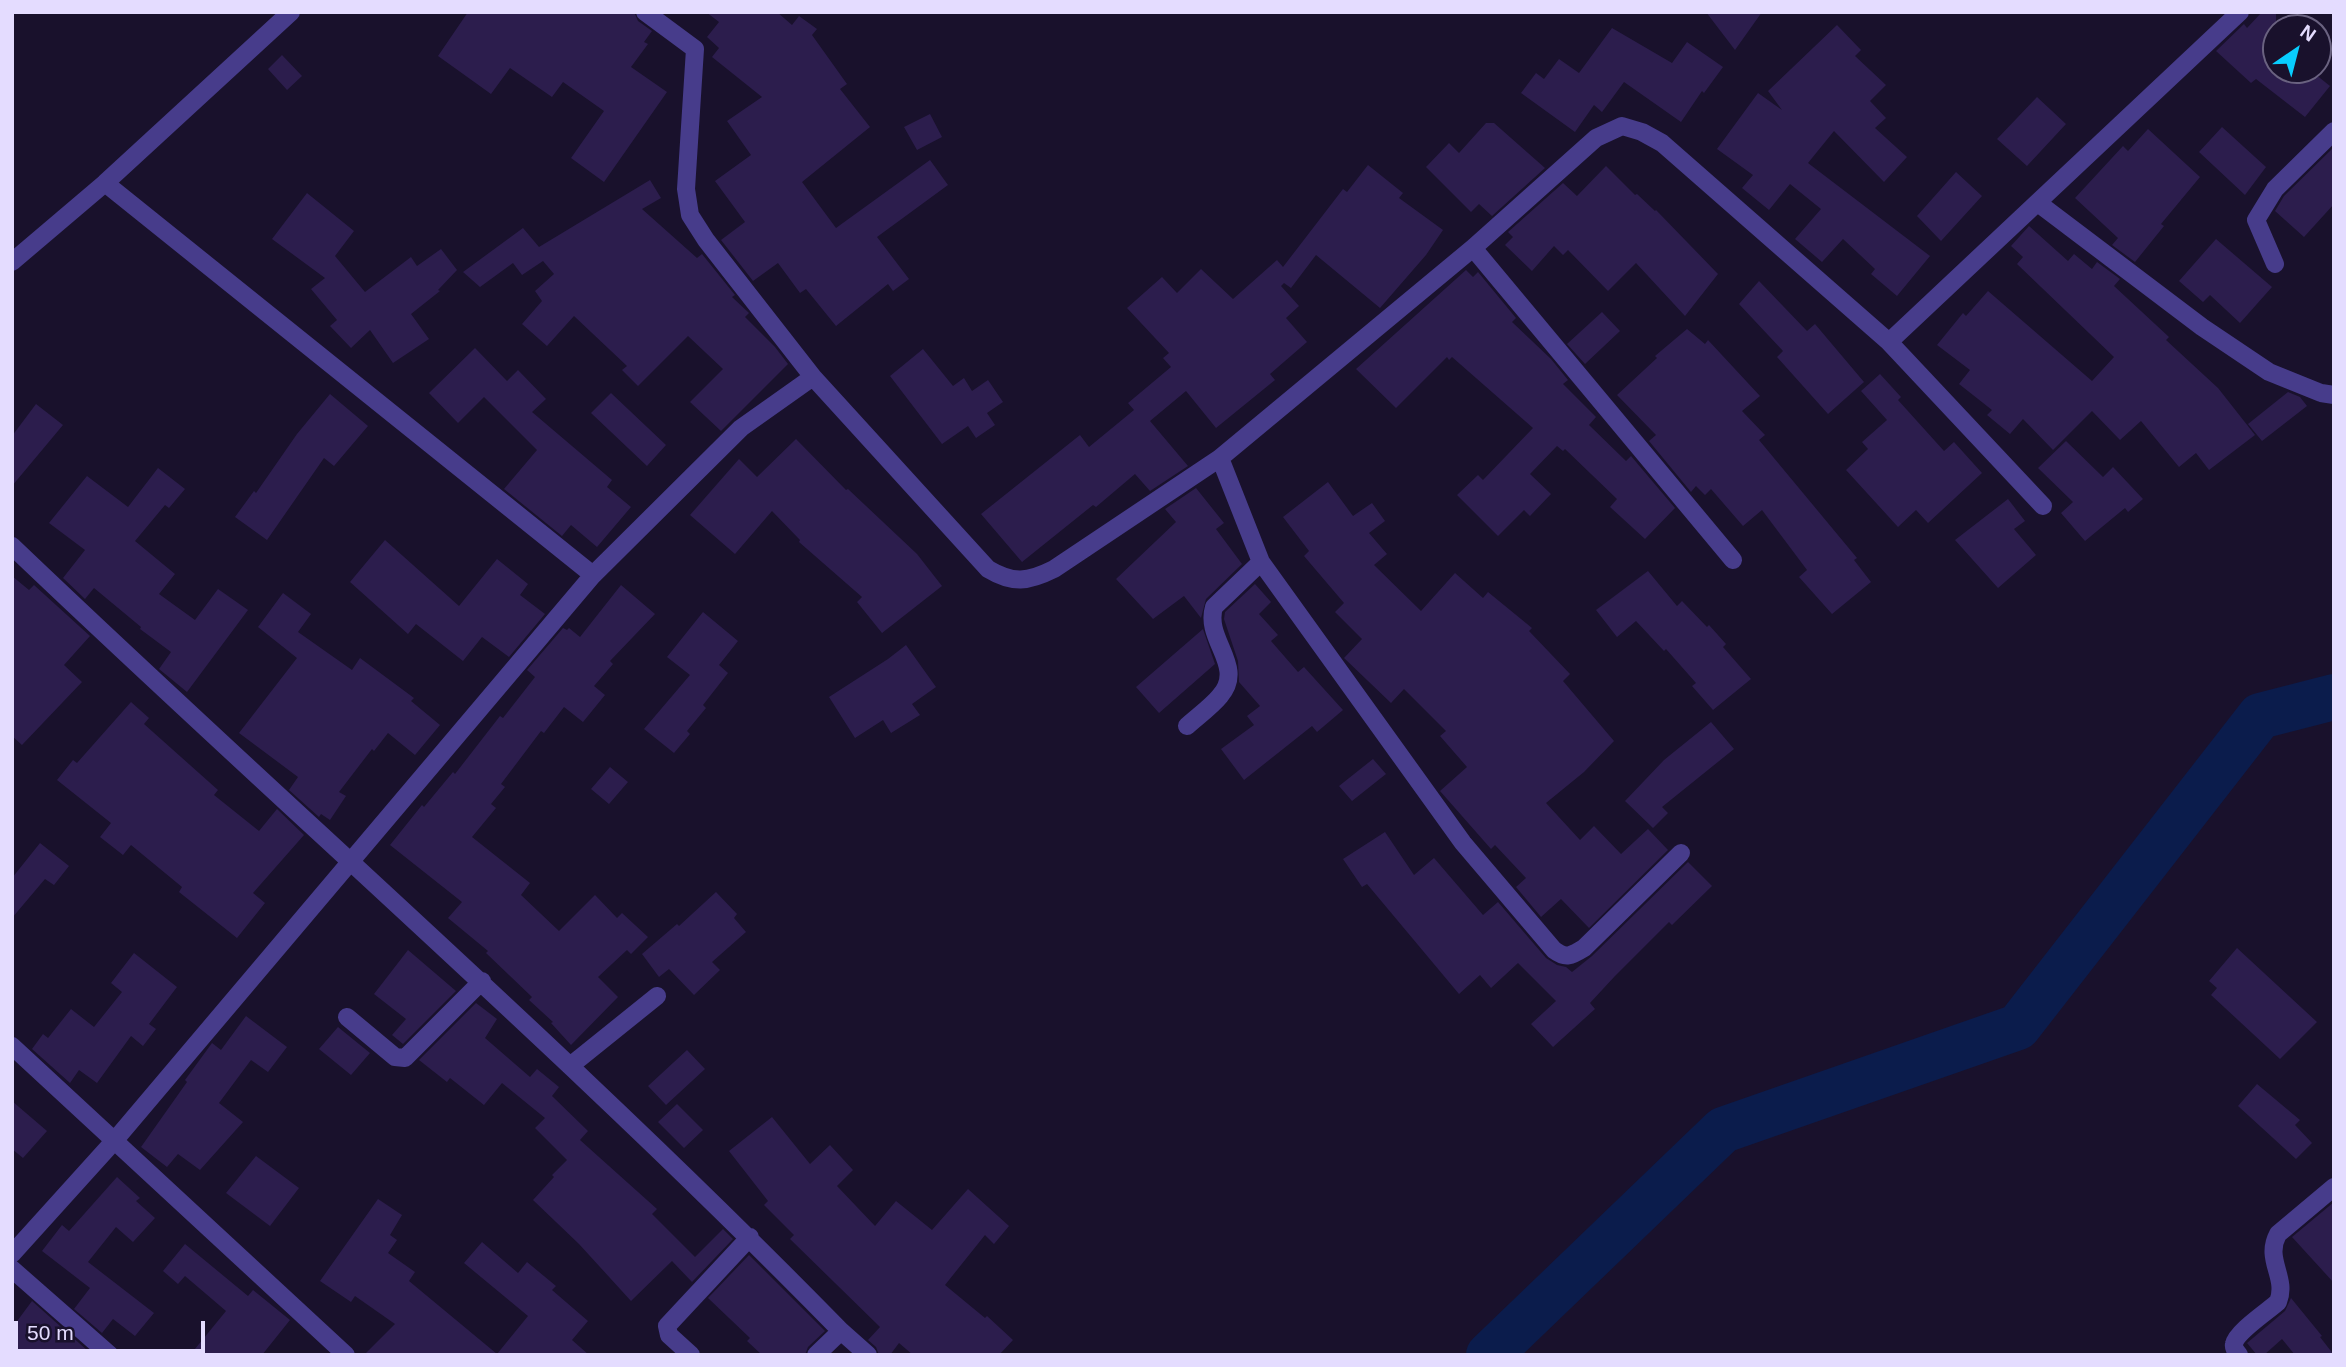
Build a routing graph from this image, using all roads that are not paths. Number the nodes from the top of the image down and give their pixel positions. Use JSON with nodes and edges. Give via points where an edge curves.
{"nodes":[{"id":1,"x":291,"y":12,"type":"edge"},
{"id":2,"x":645,"y":12,"type":"edge"},
{"id":3,"x":2240,"y":12,"type":"edge"},
{"id":4,"x":2334,"y":131,"type":"edge"},
{"id":5,"x":105,"y":183,"type":"junction"},
{"id":6,"x":2038,"y":203,"type":"junction"},
{"id":7,"x":1473,"y":248,"type":"junction"},
{"id":8,"x":12,"y":262,"type":"edge"},
{"id":9,"x":2275,"y":264,"type":"dead end"},
{"id":10,"x":1889,"y":342,"type":"junction"},
{"id":11,"x":813,"y":377,"type":"junction"},
{"id":12,"x":2334,"y":395,"type":"edge"},
{"id":13,"x":1220,"y":458,"type":"junction"},
{"id":14,"x":2043,"y":506,"type":"dead end"},
{"id":15,"x":12,"y":546,"type":"edge"},
{"id":16,"x":1733,"y":561,"type":"dead end"},
{"id":17,"x":1261,"y":562,"type":"junction"},
{"id":18,"x":593,"y":575,"type":"junction"},
{"id":19,"x":1187,"y":726,"type":"dead end"},
{"id":20,"x":1681,"y":853,"type":"dead end"},
{"id":21,"x":349,"y":860,"type":"junction"},
{"id":22,"x":482,"y":981,"type":"junction"},
{"id":23,"x":657,"y":996,"type":"dead end"},
{"id":24,"x":347,"y":1017,"type":"dead end"},
{"id":25,"x":12,"y":1046,"type":"edge"},
{"id":26,"x":570,"y":1066,"type":"junction"},
{"id":27,"x":115,"y":1140,"type":"junction"},
{"id":28,"x":2334,"y":1186,"type":"edge"},
{"id":29,"x":750,"y":1237,"type":"junction"},
{"id":30,"x":12,"y":1254,"type":"edge"},
{"id":31,"x":12,"y":1269,"type":"edge"},
{"id":32,"x":841,"y":1331,"type":"junction"},
{"id":33,"x":110,"y":1355,"type":"edge"},
{"id":34,"x":346,"y":1355,"type":"edge"},
{"id":35,"x":691,"y":1355,"type":"edge"},
{"id":36,"x":816,"y":1355,"type":"edge"},
{"id":37,"x":868,"y":1355,"type":"edge"},
{"id":38,"x":2239,"y":1355,"type":"edge"}],
"edges":[{"from":1,"to":5,"type":"street"},
{"from":2,"to":11,"type":"street","via":[[695,49],[686,190],[691,215]]},
{"from":3,"to":6,"type":"street"},
{"from":4,"to":9,"type":"street","via":[[2275,189],[2256,220]]},
{"from":5,"to":8,"type":"street"},
{"from":5,"to":18,"type":"street"},
{"from":6,"to":10,"type":"street"},
{"from":6,"to":12,"type":"street","via":[[2262,368]]},
{"from":7,"to":10,"type":"street","via":[[1596,138],[1622,126],[1662,143]]},
{"from":7,"to":13,"type":"street"},
{"from":7,"to":16,"type":"street"},
{"from":10,"to":14,"type":"street"},
{"from":11,"to":13,"type":"street","via":[[972,553],[1003,578],[1036,578],[1054,569]]},
{"from":11,"to":18,"type":"street","via":[[741,428]]},
{"from":13,"to":17,"type":"street"},
{"from":15,"to":21,"type":"street"},
{"from":17,"to":19,"type":"street","via":[[1214,607],[1214,633],[1230,667],[1228,683]]},
{"from":17,"to":20,"type":"street","via":[[1463,843],[1562,957],[1584,948]]},
{"from":18,"to":21,"type":"street"},
{"from":21,"to":22,"type":"street"},
{"from":21,"to":27,"type":"street"},
{"from":22,"to":24,"type":"street","via":[[402,1059]]},
{"from":22,"to":26,"type":"street"},
{"from":23,"to":26,"type":"street"},
{"from":25,"to":27,"type":"street"},
{"from":26,"to":29,"type":"street"},
{"from":27,"to":30,"type":"street"},
{"from":27,"to":34,"type":"street"},
{"from":28,"to":38,"type":"street","via":[[2278,1234],[2272,1253],[2281,1296],[2241,1333],[2234,1343]]},
{"from":29,"to":32,"type":"street"},
{"from":29,"to":35,"type":"street","via":[[667,1326],[669,1335]]},
{"from":31,"to":33,"type":"street"},
{"from":32,"to":36,"type":"street"},
{"from":32,"to":37,"type":"street"}]}
